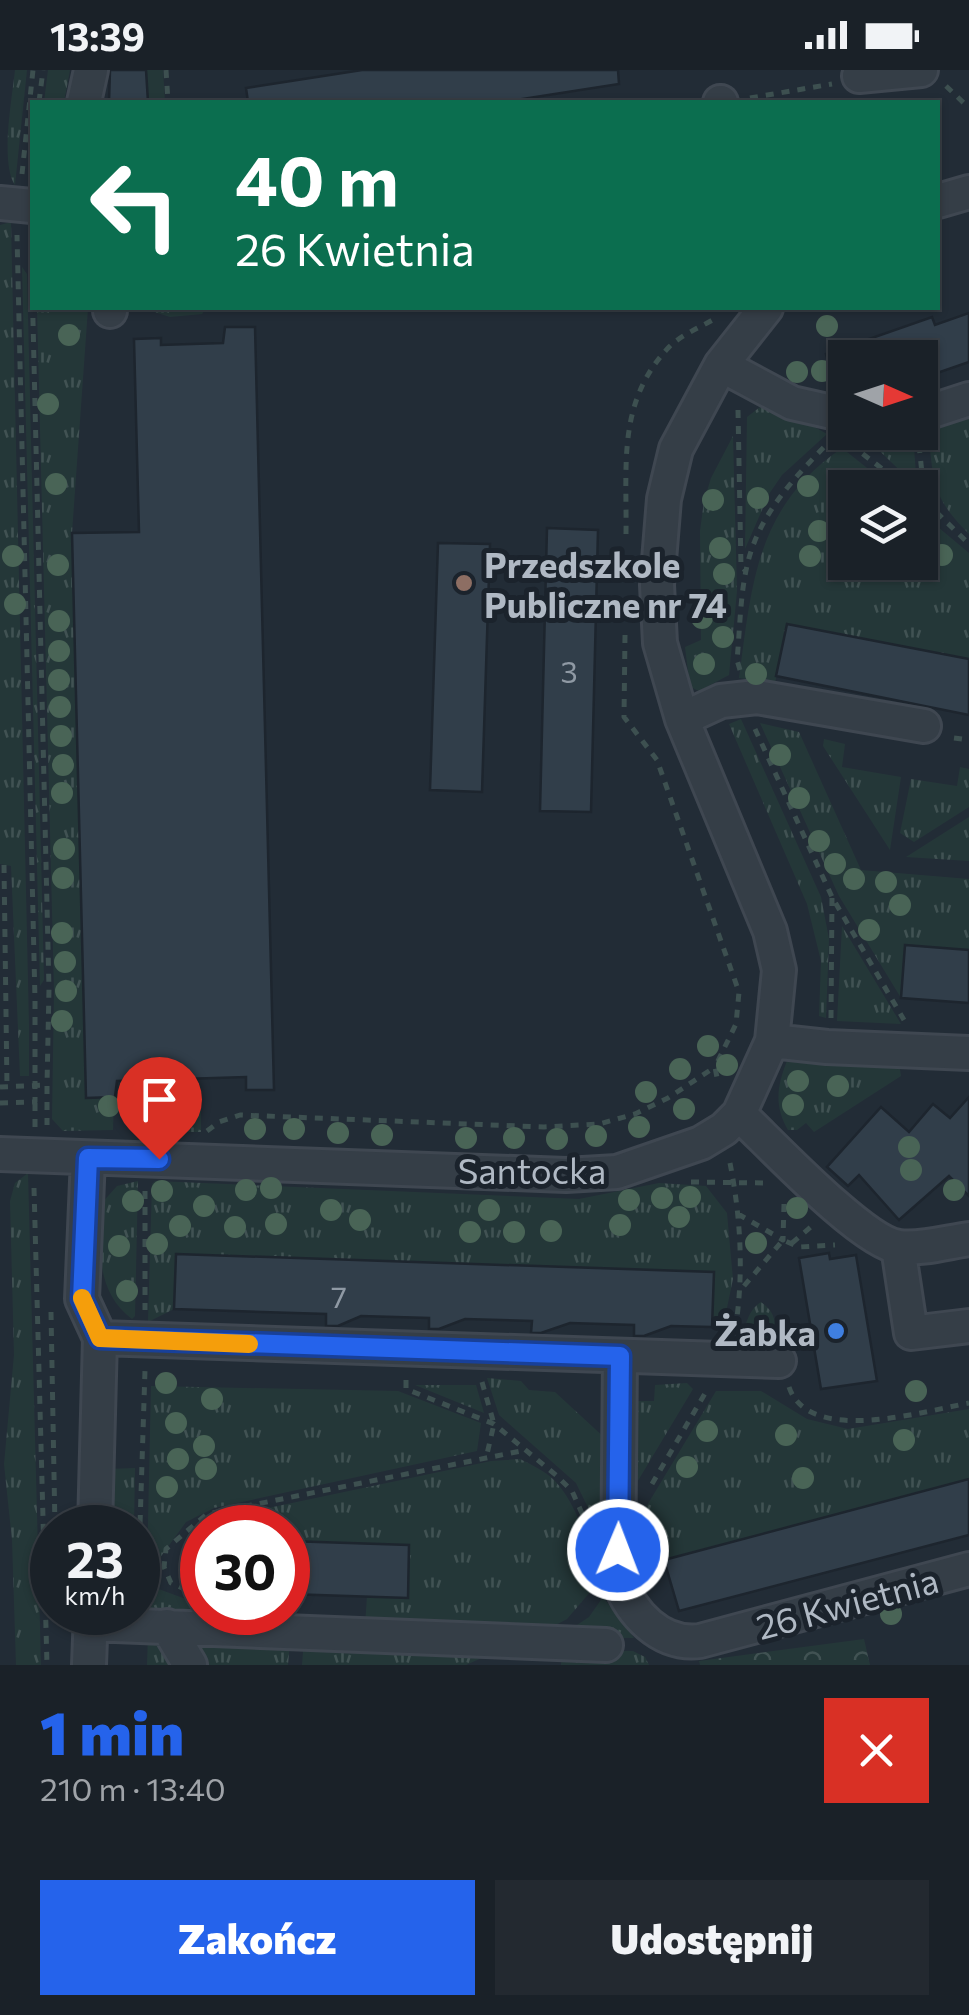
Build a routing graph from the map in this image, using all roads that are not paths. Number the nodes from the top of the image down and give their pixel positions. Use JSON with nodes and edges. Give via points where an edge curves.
{"nodes":[{"id":1,"x":91,"y":70,"type":"edge"},
{"id":2,"x":921,"y":70,"type":"edge"},
{"id":3,"x":859,"y":83,"type":"edge"},
{"id":4,"x":84,"y":100,"type":"edge"},
{"id":5,"x":969,"y":192,"type":"edge"},
{"id":6,"x":940,"y":200,"type":"edge"},
{"id":7,"x":765,"y":310,"type":"edge"},
{"id":8,"x":732,"y":372,"type":"junction"},
{"id":9,"x":969,"y":399,"type":"edge"},
{"id":10,"x":938,"y":409,"type":"edge"},
{"id":11,"x":828,"y":411,"type":"edge"},
{"id":12,"x":682,"y":719,"type":"junction"},
{"id":13,"x":924,"y":726,"type":"dead end"},
{"id":14,"x":772,"y":1041,"type":"junction"},
{"id":15,"x":969,"y":1053,"type":"edge"},
{"id":16,"x":739,"y":1114,"type":"junction"},
{"id":17,"x":0,"y":1154,"type":"edge"},
{"id":18,"x":88,"y":1158,"type":"junction"},
{"id":19,"x":969,"y":1239,"type":"edge"},
{"id":20,"x":898,"y":1248,"type":"junction"},
{"id":21,"x":969,"y":1326,"type":"edge"},
{"id":22,"x":100,"y":1338,"type":"junction"},
{"id":23,"x":620,"y":1356,"type":"junction"},
{"id":24,"x":779,"y":1361,"type":"road end"},
{"id":25,"x":95,"y":1505,"type":"edge"},
{"id":26,"x":969,"y":1569,"type":"edge"},
{"id":27,"x":160,"y":1625,"type":"edge"},
{"id":28,"x":166,"y":1626,"type":"junction"},
{"id":29,"x":91,"y":1635,"type":"edge"},
{"id":30,"x":606,"y":1645,"type":"dead end"},
{"id":31,"x":90,"y":1665,"type":"edge"},
{"id":32,"x":190,"y":1665,"type":"edge"}],
"edges":[{"from":1,"to":4,"type":"street"},
{"from":2,"to":3,"type":"street"},
{"from":5,"to":6,"type":"street"},
{"from":7,"to":8,"type":"street","name":"Santocka"},
{"from":8,"to":11,"type":"street","via":[[792,403]]},
{"from":8,"to":12,"type":"street","name":"Santocka","via":[[676,449],[660,529],[660,643]]},
{"from":9,"to":10,"type":"street"},
{"from":12,"to":13,"type":"street","via":[[721,701],[747,698]]},
{"from":12,"to":14,"type":"street","name":"Santocka","via":[[770,931],[779,970]]},
{"from":14,"to":15,"type":"street"},
{"from":14,"to":16,"type":"street","name":"Santocka"},
{"from":16,"to":18,"type":"street","name":"Santocka","via":[[701,1143],[617,1172]]},
{"from":16,"to":20,"type":"street","via":[[836,1207]]},
{"from":17,"to":18,"type":"street","name":"Santocka","via":[[42,1144]]},
{"from":18,"to":22,"type":"street","via":[[82,1299]]},
{"from":19,"to":20,"type":"street"},
{"from":20,"to":21,"type":"street","via":[[911,1333]]},
{"from":22,"to":23,"type":"street"},
{"from":22,"to":25,"type":"street"},
{"from":23,"to":24,"type":"street"},
{"from":23,"to":26,"type":"street","name":"26 Kwietnia","via":[[604,1525],[618,1578],[647,1636],[700,1641]]},
{"from":27,"to":28,"type":"street"},
{"from":28,"to":30,"type":"street"},
{"from":28,"to":32,"type":"street"},
{"from":29,"to":31,"type":"street"}]}
